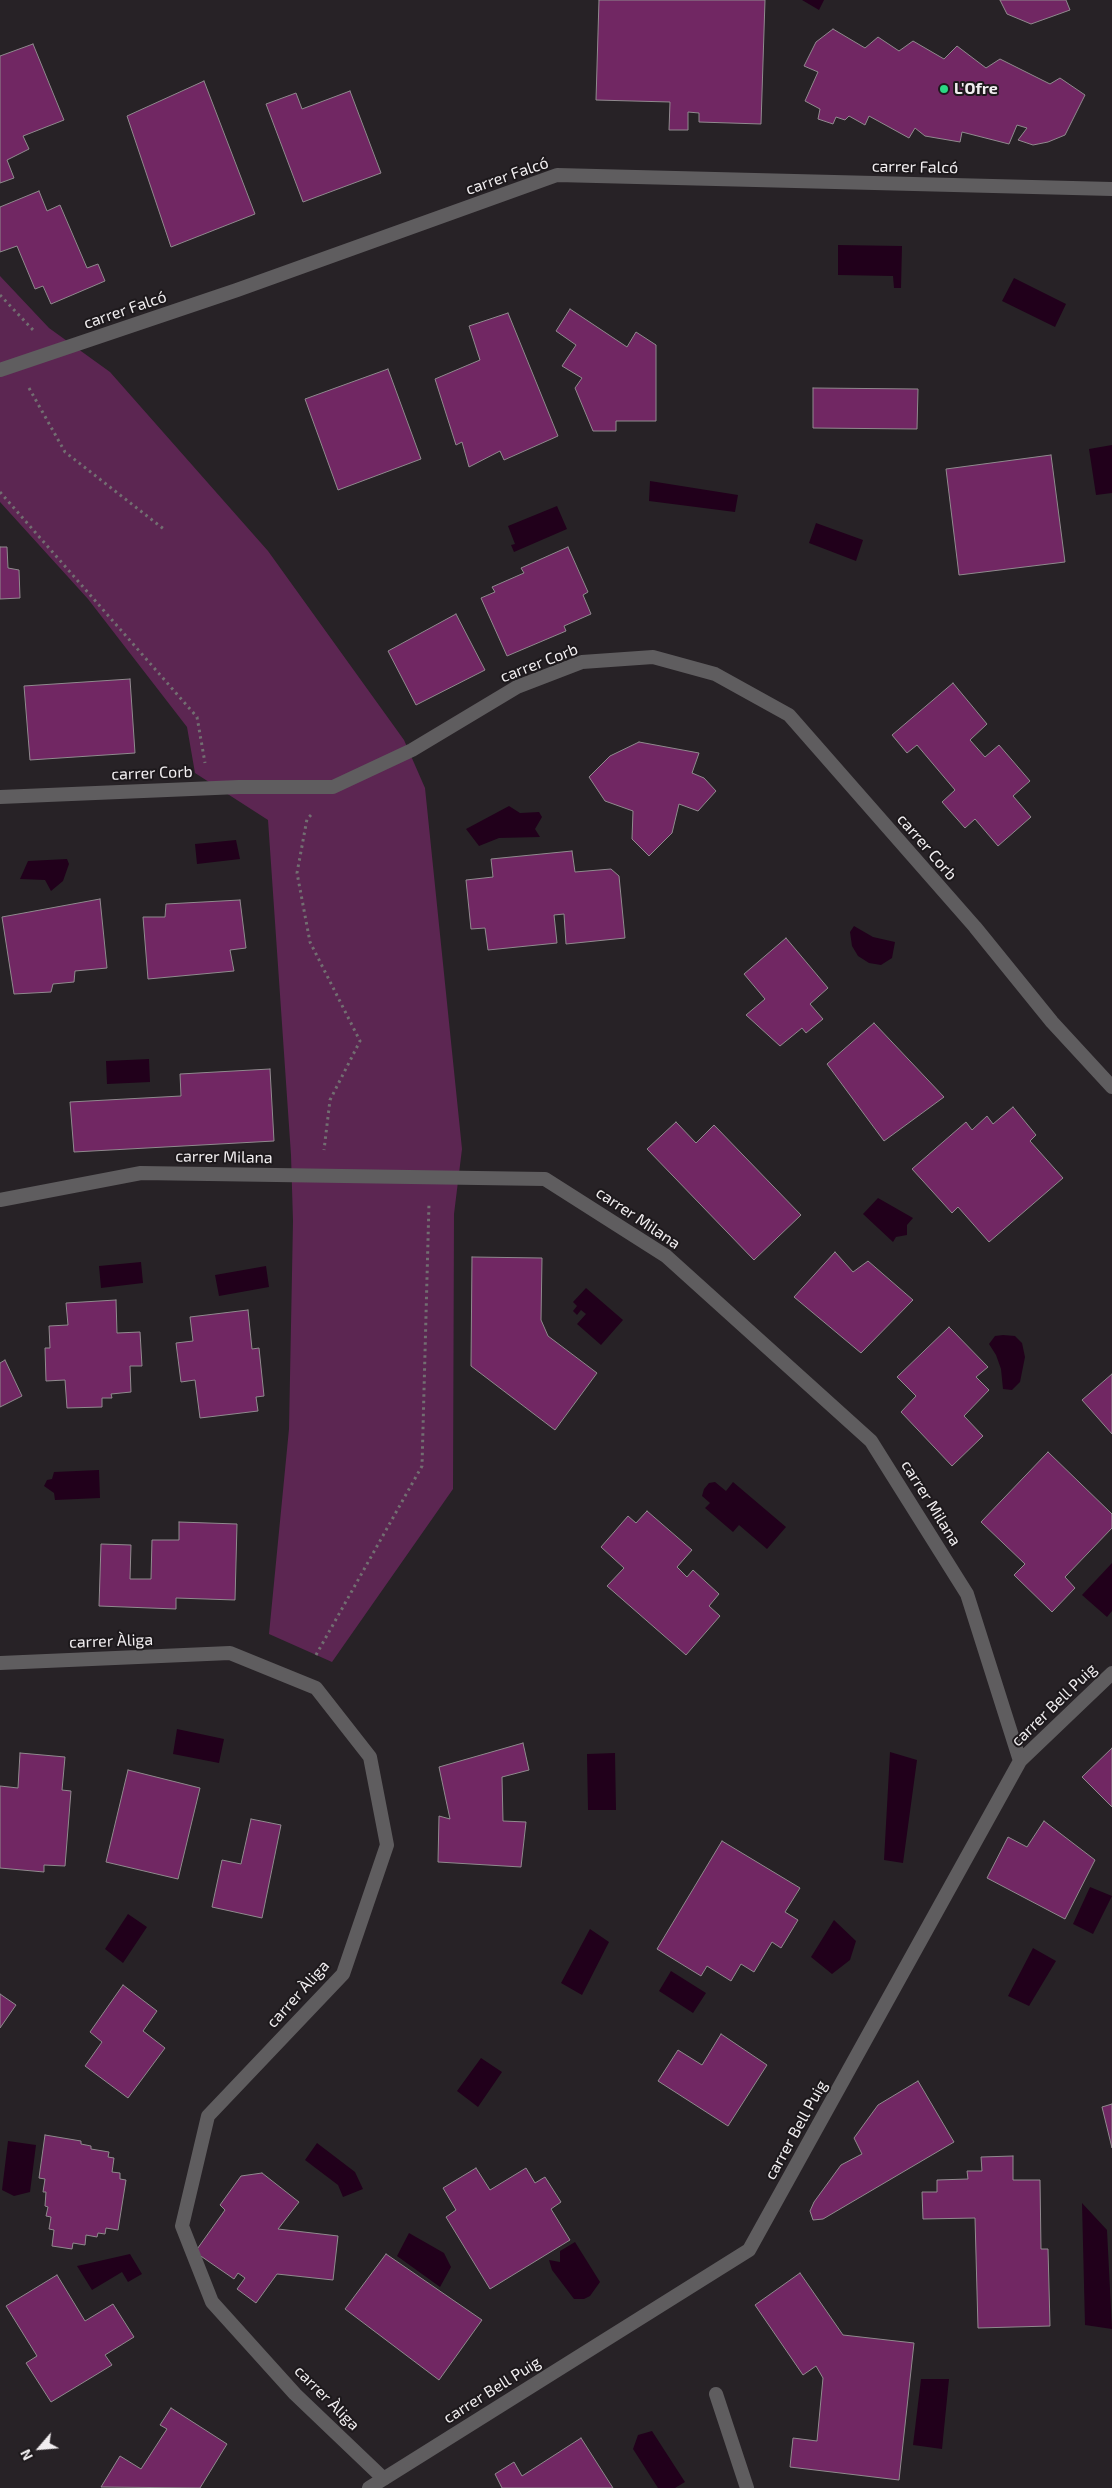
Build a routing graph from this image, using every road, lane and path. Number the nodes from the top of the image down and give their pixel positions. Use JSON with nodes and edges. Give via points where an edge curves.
{"nodes":[{"id":1,"x":1112,"y":189,"type":"edge"},
{"id":2,"x":0,"y":295,"type":"edge"},
{"id":3,"x":55,"y":353,"type":"junction"},
{"id":4,"x":16,"y":366,"type":"junction"},
{"id":5,"x":0,"y":370,"type":"edge"},
{"id":6,"x":0,"y":492,"type":"edge"},
{"id":7,"x":165,"y":530,"type":"dead end"},
{"id":8,"x":209,"y":788,"type":"junction"},
{"id":9,"x":333,"y":788,"type":"junction"},
{"id":10,"x":0,"y":797,"type":"edge"},
{"id":11,"x":1112,"y":1087,"type":"edge"},
{"id":12,"x":322,"y":1176,"type":"junction"},
{"id":13,"x":430,"y":1178,"type":"junction"},
{"id":14,"x":0,"y":1200,"type":"edge"},
{"id":15,"x":316,"y":1655,"type":"dead end"},
{"id":16,"x":0,"y":1663,"type":"edge"},
{"id":17,"x":1112,"y":1673,"type":"edge"},
{"id":18,"x":1020,"y":1761,"type":"junction"},
{"id":19,"x":716,"y":2394,"type":"dead end"},
{"id":20,"x":384,"y":2478,"type":"junction"},
{"id":21,"x":369,"y":2488,"type":"edge"},
{"id":22,"x":747,"y":2488,"type":"edge"}],
"edges":[{"from":1,"to":3,"type":"street","name":"carrer Falcó","via":[[557,176]]},
{"from":2,"to":3,"type":"path"},
{"from":3,"to":4,"type":"street","name":"carrer Falcó"},
{"from":4,"to":5,"type":"street","name":"carrer Falcó"},
{"from":4,"to":7,"type":"path","via":[[65,452]]},
{"from":6,"to":8,"type":"path","via":[[197,717]]},
{"from":8,"to":9,"type":"street","name":"carrer Corb"},
{"from":8,"to":10,"type":"street","name":"carrer Corb"},
{"from":9,"to":11,"type":"street","name":"carrer Corb","via":[[412,750],[517,687],[582,662],[653,657],[715,674],[788,715],[974,927],[1052,1022]]},
{"from":9,"to":12,"type":"path","via":[[307,819],[297,873],[310,942],[360,1041],[330,1100]]},
{"from":12,"to":13,"type":"street","name":"carrer Milana"},
{"from":12,"to":14,"type":"street","name":"carrer Milana","via":[[141,1173]]},
{"from":13,"to":15,"type":"path","via":[[422,1466]]},
{"from":13,"to":18,"type":"street","name":"carrer Milana","via":[[545,1179],[666,1256],[871,1441],[967,1594]]},
{"from":16,"to":20,"type":"street","name":"carrer Àliga","via":[[230,1653],[316,1688],[370,1757],[387,1845],[343,1974],[208,2116],[182,2226],[212,2302],[295,2394]]},
{"from":17,"to":18,"type":"street","name":"carrer Bell Puig"},
{"from":18,"to":20,"type":"street","name":"carrer Bell Puig","via":[[750,2250]]},
{"from":19,"to":22,"type":"street"},
{"from":20,"to":21,"type":"street","name":"carrer Bell Puig"}]}
